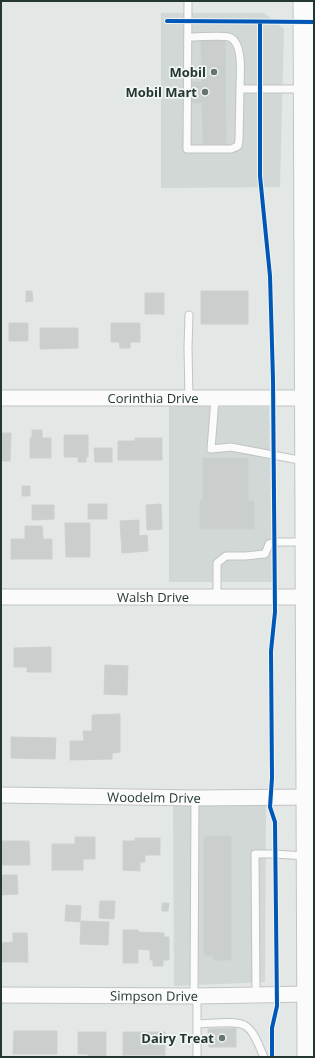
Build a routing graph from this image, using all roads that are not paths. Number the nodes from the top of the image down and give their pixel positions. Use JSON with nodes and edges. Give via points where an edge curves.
{"nodes":[{"id":1,"x":188,"y":1,"type":"edge"},
{"id":2,"x":304,"y":1,"type":"edge"},
{"id":3,"x":188,"y":37,"type":"junction"},
{"id":4,"x":304,"y":89,"type":"junction"},
{"id":5,"x":240,"y":90,"type":"junction"},
{"id":6,"x":189,"y":314,"type":"dead end"},
{"id":7,"x":1,"y":398,"type":"edge"},
{"id":8,"x":304,"y":398,"type":"junction"},
{"id":9,"x":189,"y":399,"type":"junction"},
{"id":10,"x":215,"y":399,"type":"junction"},
{"id":11,"x":305,"y":461,"type":"junction"},
{"id":12,"x":305,"y":542,"type":"junction"},
{"id":13,"x":1,"y":597,"type":"edge"},
{"id":14,"x":305,"y":597,"type":"junction"},
{"id":15,"x":218,"y":598,"type":"junction"},
{"id":16,"x":1,"y":795,"type":"edge"},
{"id":17,"x":310,"y":797,"type":"edge"},
{"id":18,"x":195,"y":798,"type":"junction"},
{"id":19,"x":307,"y":857,"type":"junction"},
{"id":20,"x":311,"y":920,"type":"edge"},
{"id":21,"x":308,"y":994,"type":"junction"},
{"id":22,"x":1,"y":995,"type":"edge"},
{"id":23,"x":256,"y":995,"type":"junction"},
{"id":24,"x":196,"y":996,"type":"junction"},
{"id":25,"x":197,"y":1024,"type":"junction"},
{"id":26,"x":197,"y":1057,"type":"edge"},
{"id":27,"x":264,"y":1057,"type":"edge"},
{"id":28,"x":308,"y":1057,"type":"edge"}],
"edges":[{"from":1,"to":3,"type":"lane"},
{"from":2,"to":4,"type":"main road"},
{"from":3,"to":5,"type":"lane","via":[[229,37],[236,42],[240,50]]},
{"from":3,"to":5,"type":"lane","via":[[187,149],[231,149],[238,146]]},
{"from":4,"to":5,"type":"lane"},
{"from":4,"to":8,"type":"main road"},
{"from":6,"to":9,"type":"lane"},
{"from":7,"to":9,"type":"street","name":"Corinthia Drive"},
{"from":8,"to":10,"type":"street","name":"Corinthia Drive"},
{"from":8,"to":11,"type":"main road"},
{"from":9,"to":10,"type":"street","name":"Corinthia Drive"},
{"from":10,"to":11,"type":"lane","via":[[211,449],[231,447]]},
{"from":11,"to":12,"type":"main road"},
{"from":12,"to":14,"type":"main road"},
{"from":12,"to":15,"type":"lane","via":[[275,542],[269,544],[265,554],[226,556],[217,563]]},
{"from":13,"to":15,"type":"street","name":"Walsh Drive"},
{"from":14,"to":15,"type":"street","name":"Walsh Drive"},
{"from":14,"to":17,"type":"main road"},
{"from":16,"to":18,"type":"street","name":"Woodelm Drive"},
{"from":17,"to":18,"type":"street","name":"Woodelm Drive"},
{"from":17,"to":19,"type":"main road"},
{"from":18,"to":24,"type":"lane"},
{"from":19,"to":20,"type":"main road"},
{"from":19,"to":23,"type":"lane","via":[[255,854]]},
{"from":20,"to":21,"type":"main road"},
{"from":21,"to":23,"type":"street","name":"Simpson Drive"},
{"from":21,"to":28,"type":"main road"},
{"from":22,"to":24,"type":"street","name":"Simpson Drive"},
{"from":23,"to":24,"type":"street","name":"Simpson Drive"},
{"from":24,"to":25,"type":"lane"},
{"from":25,"to":26,"type":"lane"},
{"from":25,"to":27,"type":"lane","via":[[244,1025],[256,1039]]}]}
